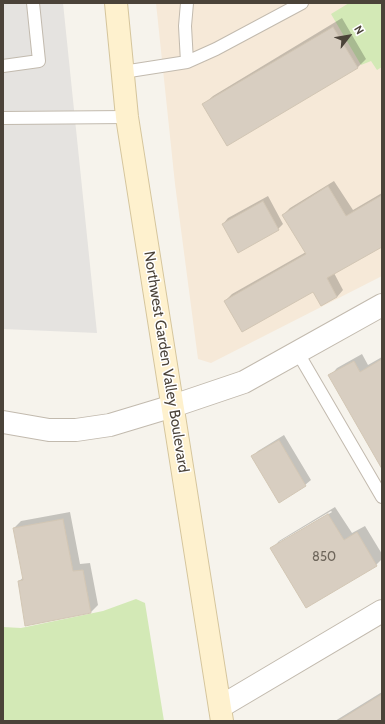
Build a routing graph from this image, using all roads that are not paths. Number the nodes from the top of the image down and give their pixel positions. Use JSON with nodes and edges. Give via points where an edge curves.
{"nodes":[{"id":1,"x":33,"y":3,"type":"edge"},
{"id":2,"x":116,"y":3,"type":"edge"},
{"id":3,"x":187,"y":3,"type":"edge"},
{"id":4,"x":302,"y":3,"type":"edge"},
{"id":5,"x":187,"y":62,"type":"junction"},
{"id":6,"x":3,"y":66,"type":"edge"},
{"id":7,"x":123,"y":72,"type":"junction"},
{"id":8,"x":127,"y":117,"type":"junction"},
{"id":9,"x":3,"y":118,"type":"edge"},
{"id":10,"x":382,"y":305,"type":"edge"},
{"id":11,"x":298,"y":353,"type":"junction"},
{"id":12,"x":173,"y":406,"type":"junction"},
{"id":13,"x":3,"y":422,"type":"edge"},
{"id":14,"x":382,"y":497,"type":"edge"},
{"id":15,"x":382,"y":612,"type":"edge"},
{"id":16,"x":221,"y":714,"type":"edge"}],
"edges":[{"from":1,"to":6,"type":"lane","via":[[39,61]]},
{"from":2,"to":7,"type":"main road","name":"Northwest Garden Valley Boulevard"},
{"from":3,"to":5,"type":"lane"},
{"from":4,"to":5,"type":"lane"},
{"from":5,"to":7,"type":"lane"},
{"from":7,"to":8,"type":"main road","name":"Northwest Garden Valley Boulevard"},
{"from":8,"to":9,"type":"lane"},
{"from":8,"to":12,"type":"main road","name":"Northwest Garden Valley Boulevard"},
{"from":10,"to":11,"type":"street"},
{"from":11,"to":12,"type":"street","via":[[244,382]]},
{"from":11,"to":14,"type":"lane"},
{"from":12,"to":13,"type":"street","via":[[110,425],[76,430],[49,430]]},
{"from":12,"to":16,"type":"main road","name":"Northwest Garden Valley Boulevard"},
{"from":15,"to":16,"type":"street"}]}
